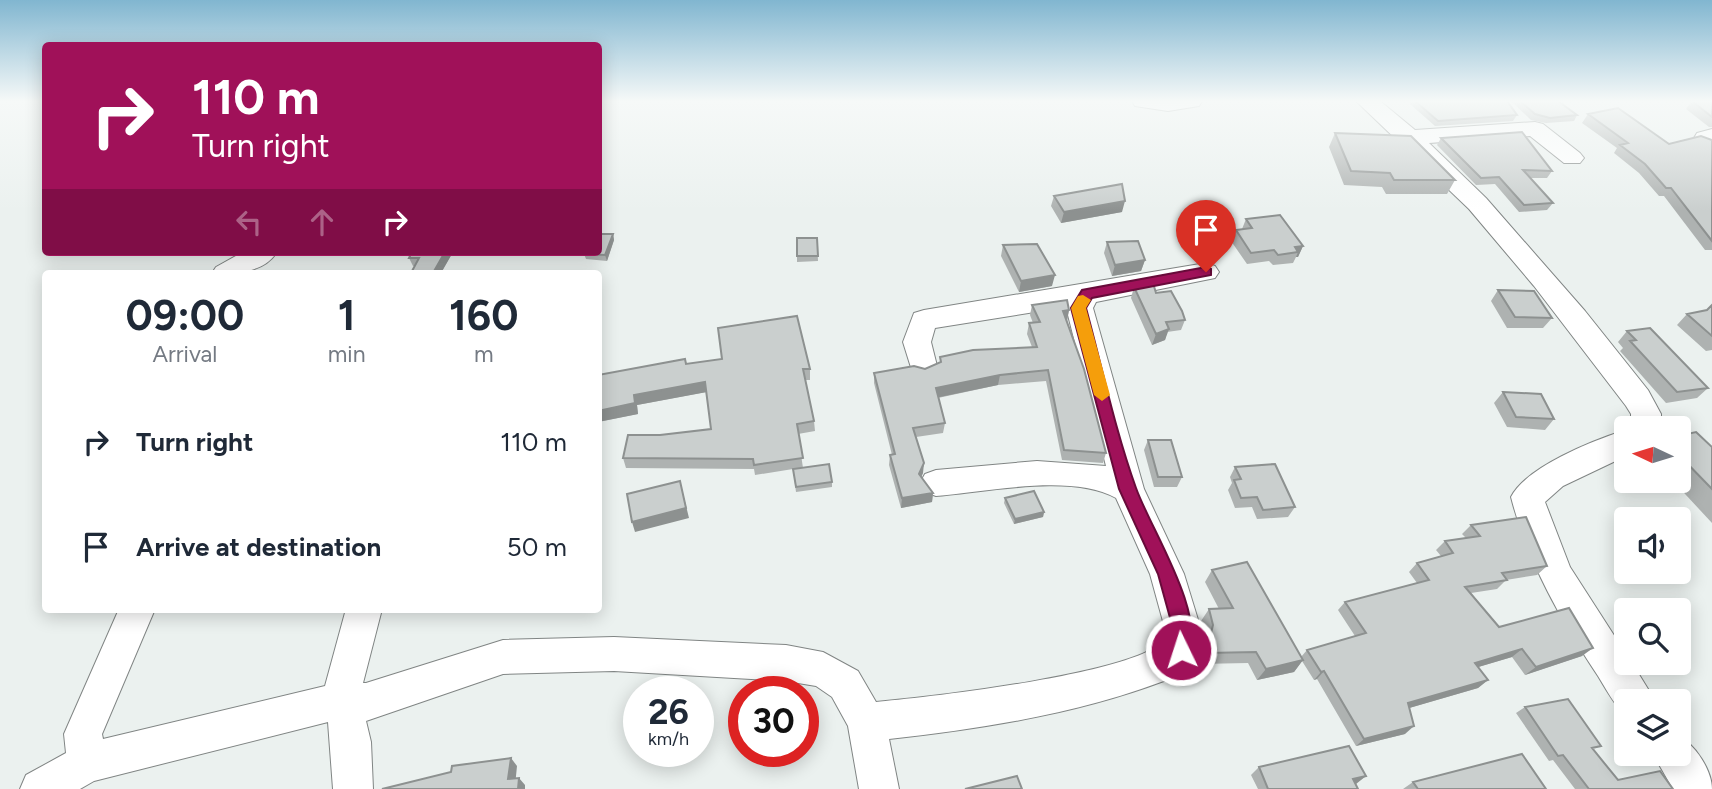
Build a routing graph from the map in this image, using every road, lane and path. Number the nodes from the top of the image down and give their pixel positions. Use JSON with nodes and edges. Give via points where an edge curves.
{"nodes":[{"id":1,"x":1414,"y":138,"type":"edge"},
{"id":2,"x":1546,"y":138,"type":"edge"},
{"id":3,"x":1572,"y":158,"type":"dead end"},
{"id":4,"x":257,"y":256,"type":"edge"},
{"id":5,"x":231,"y":270,"type":"edge"},
{"id":6,"x":1206,"y":272,"type":"dead end"},
{"id":7,"x":1087,"y":294,"type":"junction"},
{"id":8,"x":923,"y":366,"type":"edge"},
{"id":9,"x":1646,"y":416,"type":"edge"},
{"id":10,"x":1614,"y":448,"type":"edge"},
{"id":11,"x":936,"y":483,"type":"dead end"},
{"id":12,"x":1128,"y":489,"type":"junction"},
{"id":13,"x":135,"y":613,"type":"edge"},
{"id":14,"x":363,"y":613,"type":"edge"},
{"id":15,"x":1628,"y":689,"type":"edge"},
{"id":16,"x":342,"y":700,"type":"junction"},
{"id":17,"x":866,"y":722,"type":"junction"},
{"id":18,"x":87,"y":763,"type":"junction"},
{"id":19,"x":1681,"y":766,"type":"edge"},
{"id":20,"x":40,"y":789,"type":"edge"},
{"id":21,"x":353,"y":789,"type":"edge"},
{"id":22,"x":879,"y":789,"type":"edge"},
{"id":23,"x":1696,"y":789,"type":"edge"}],
"edges":[{"from":1,"to":9,"type":"street","via":[[1503,229],[1637,398]]},
{"from":2,"to":3,"type":"street"},
{"from":4,"to":5,"type":"street"},
{"from":6,"to":7,"type":"street"},
{"from":7,"to":8,"type":"street","via":[[924,320],[917,342]]},
{"from":7,"to":12,"type":"street","via":[[1079,308]]},
{"from":10,"to":15,"type":"street","via":[[1552,477],[1527,497],[1532,519],[1587,630]]},
{"from":11,"to":12,"type":"street","via":[[1052,475],[1117,479]]},
{"from":12,"to":17,"type":"street","via":[[1167,574],[1185,636],[1181,650],[1169,662],[1082,690],[965,712]]},
{"from":13,"to":18,"type":"street","via":[[83,734]]},
{"from":14,"to":16,"type":"street"},
{"from":16,"to":17,"type":"street","via":[[366,702],[503,657],[614,654],[786,663],[823,670],[845,684]]},
{"from":16,"to":18,"type":"street"},
{"from":16,"to":21,"type":"street","via":[[351,742]]},
{"from":17,"to":22,"type":"street"},
{"from":18,"to":20,"type":"street"},
{"from":19,"to":23,"type":"street"}]}
